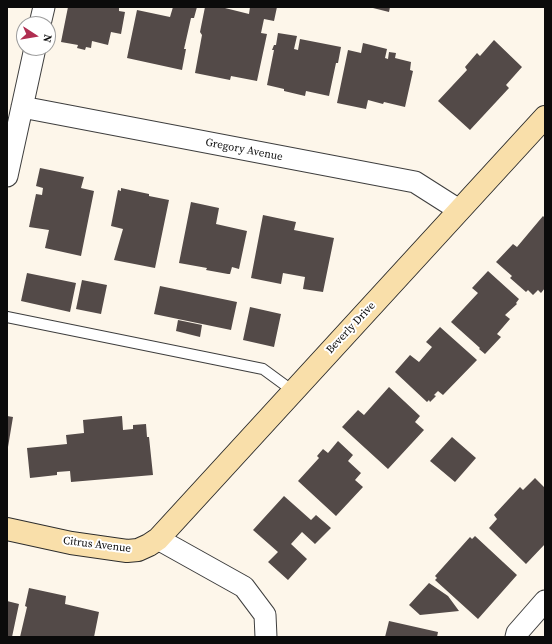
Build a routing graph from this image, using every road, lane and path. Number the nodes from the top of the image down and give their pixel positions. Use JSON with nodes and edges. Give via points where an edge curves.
{"nodes":[{"id":1,"x":33,"y":56,"type":"edge"},
{"id":2,"x":22,"y":107,"type":"junction"},
{"id":3,"x":545,"y":117,"type":"edge"},
{"id":4,"x":7,"y":176,"type":"edge"},
{"id":5,"x":459,"y":210,"type":"junction"},
{"id":6,"x":7,"y":317,"type":"edge"},
{"id":7,"x":293,"y":391,"type":"junction"},
{"id":8,"x":7,"y":529,"type":"edge"},
{"id":9,"x":158,"y":539,"type":"junction"},
{"id":10,"x":545,"y":601,"type":"edge"},
{"id":11,"x":523,"y":636,"type":"edge"},
{"id":12,"x":266,"y":637,"type":"edge"}],
"edges":[{"from":1,"to":2,"type":"street"},
{"from":2,"to":4,"type":"street"},
{"from":2,"to":5,"type":"street","name":"Gregory Avenue","via":[[415,182]]},
{"from":3,"to":5,"type":"street","name":"Beverly Drive"},
{"from":5,"to":7,"type":"street","name":"Beverly Drive"},
{"from":6,"to":7,"type":"lane","via":[[263,369]]},
{"from":7,"to":9,"type":"street","name":"Beverly Drive"},
{"from":8,"to":9,"type":"street","name":"Citrus Avenue","via":[[71,543],[127,551],[138,550]]},
{"from":9,"to":12,"type":"street","via":[[244,587],[266,615]]},
{"from":10,"to":11,"type":"street"}]}
